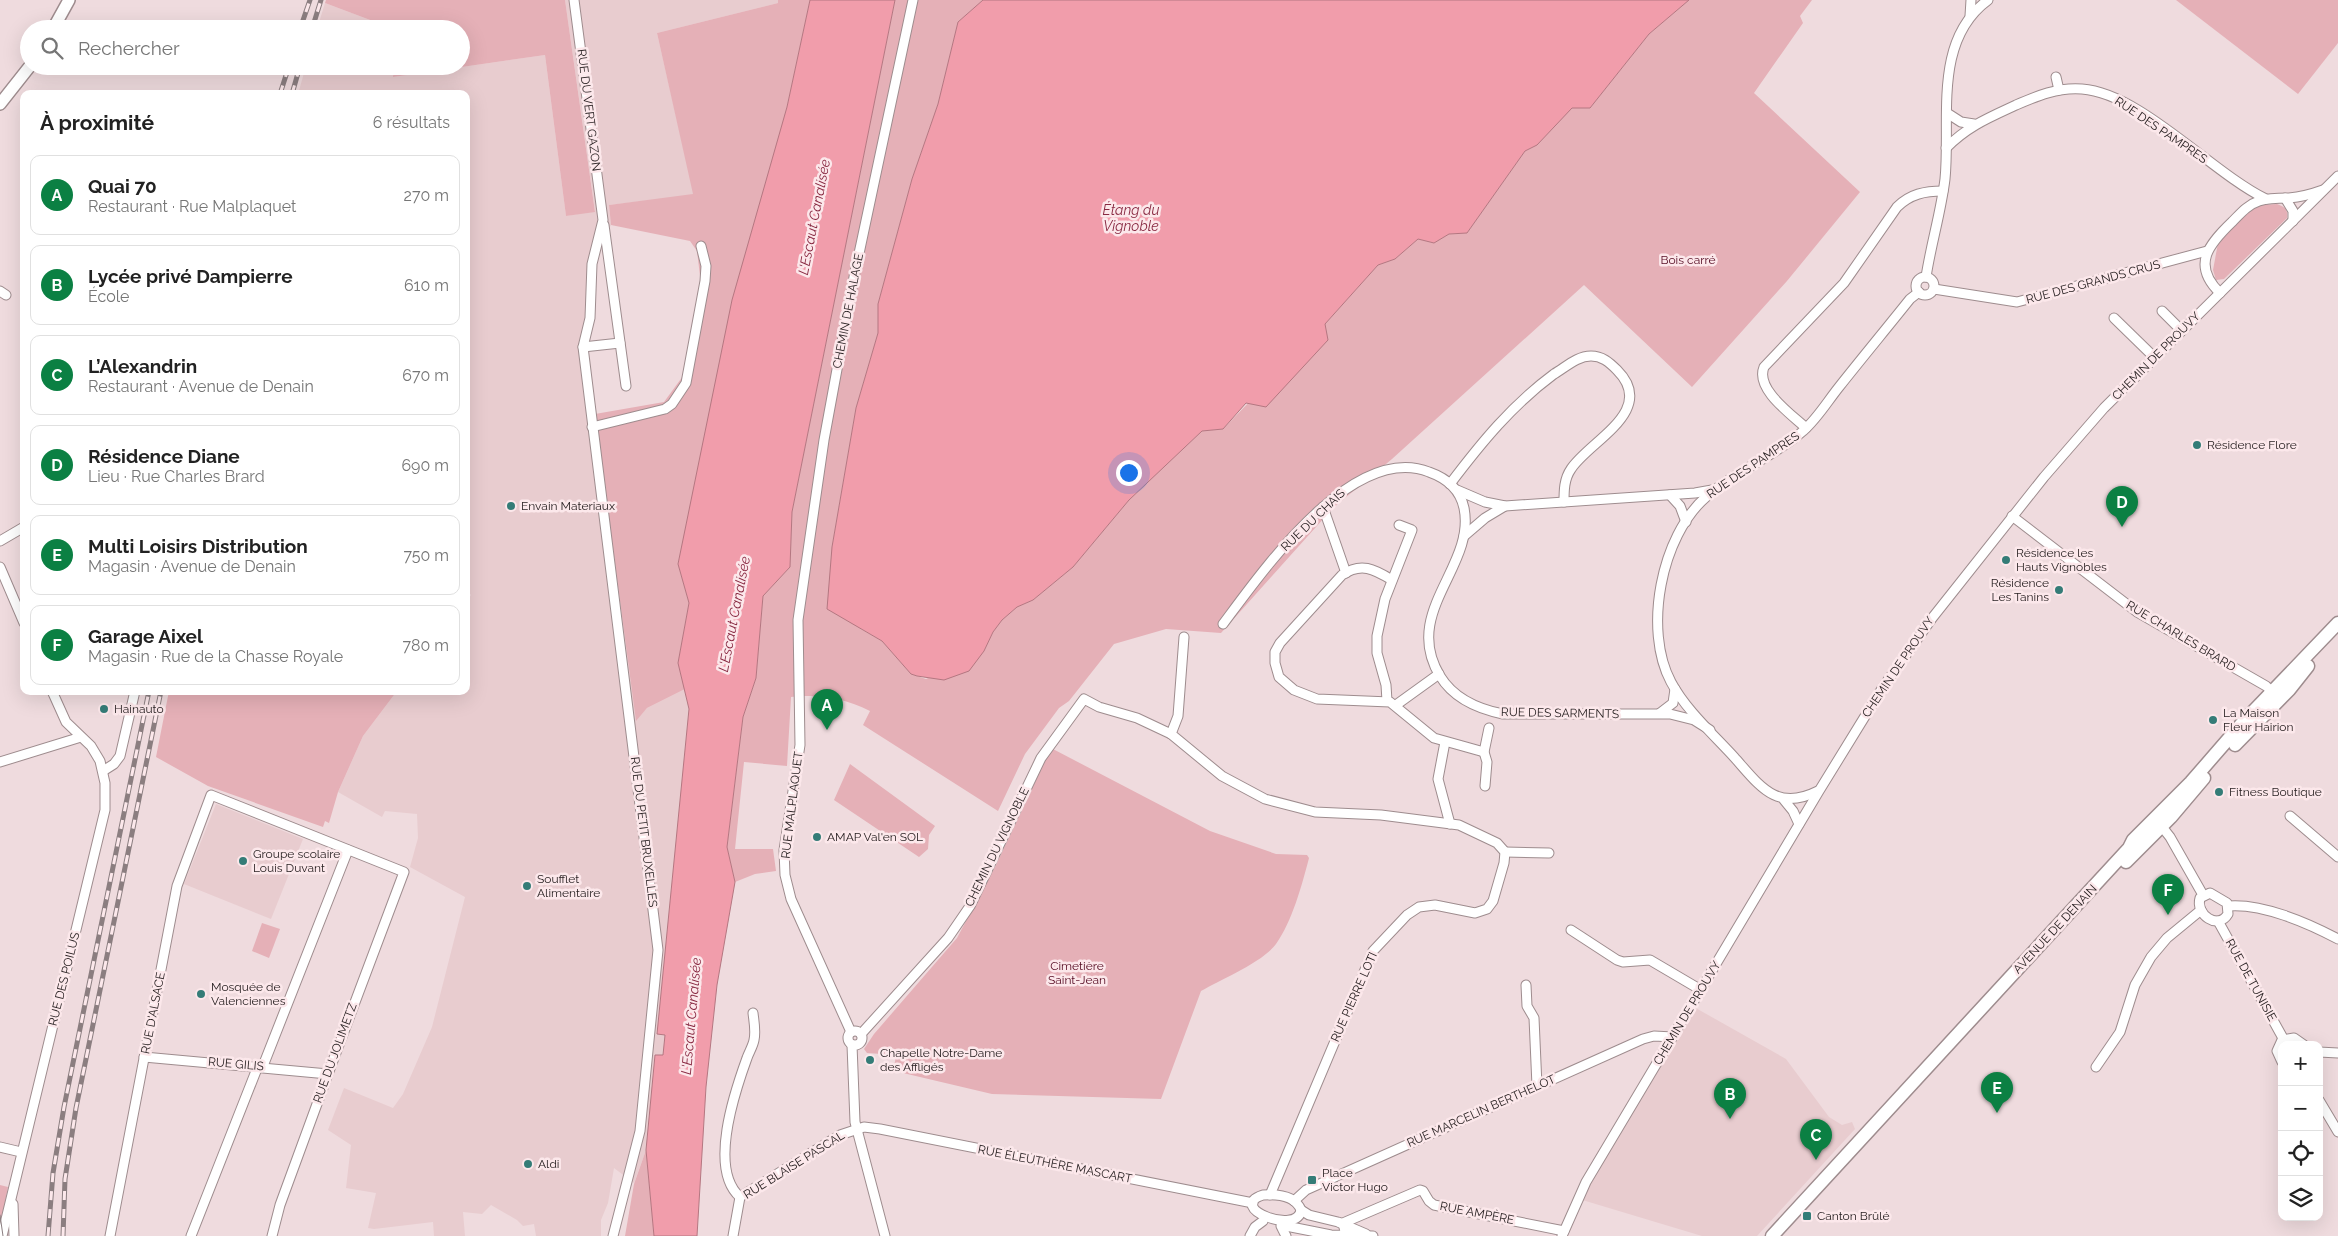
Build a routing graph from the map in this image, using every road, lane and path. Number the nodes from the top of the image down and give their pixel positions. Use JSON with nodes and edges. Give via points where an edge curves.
{"nodes":[{"id":1,"x":69,"y":0,"type":"edge"},
{"id":2,"x":574,"y":0,"type":"edge"},
{"id":3,"x":913,"y":0,"type":"edge"},
{"id":4,"x":1972,"y":0,"type":"edge"},
{"id":5,"x":1988,"y":0,"type":"edge"},
{"id":6,"x":1970,"y":16,"type":"junction"},
{"id":7,"x":58,"y":20,"type":"edge"},
{"id":8,"x":23,"y":75,"type":"edge"},
{"id":9,"x":2056,"y":77,"type":"dead end"},
{"id":10,"x":2059,"y":90,"type":"junction"},
{"id":11,"x":0,"y":104,"type":"edge"},
{"id":12,"x":1947,"y":113,"type":"junction"},
{"id":13,"x":1975,"y":124,"type":"junction"},
{"id":14,"x":1946,"y":148,"type":"junction"},
{"id":15,"x":2338,"y":176,"type":"edge"},
{"id":16,"x":2325,"y":189,"type":"junction"},
{"id":17,"x":1943,"y":191,"type":"junction"},
{"id":18,"x":2285,"y":198,"type":"junction"},
{"id":19,"x":2266,"y":199,"type":"junction"},
{"id":20,"x":603,"y":220,"type":"junction"},
{"id":21,"x":2293,"y":221,"type":"junction"},
{"id":22,"x":701,"y":246,"type":"dead end"},
{"id":23,"x":2207,"y":251,"type":"junction"},
{"id":24,"x":1926,"y":277,"type":"junction"},
{"id":25,"x":1934,"y":289,"type":"junction"},
{"id":26,"x":1919,"y":292,"type":"junction"},
{"id":27,"x":2220,"y":293,"type":"junction"},
{"id":28,"x":2162,"y":311,"type":"dead end"},
{"id":29,"x":2114,"y":318,"type":"dead end"},
{"id":30,"x":2181,"y":330,"type":"junction"},
{"id":31,"x":620,"y":343,"type":"junction"},
{"id":32,"x":583,"y":348,"type":"junction"},
{"id":33,"x":2154,"y":357,"type":"junction"},
{"id":34,"x":626,"y":386,"type":"dead end"},
{"id":35,"x":592,"y":427,"type":"junction"},
{"id":36,"x":1806,"y":428,"type":"junction"},
{"id":37,"x":1453,"y":487,"type":"junction"},
{"id":38,"x":1718,"y":487,"type":"junction"},
{"id":39,"x":1670,"y":495,"type":"junction"},
{"id":40,"x":1564,"y":502,"type":"junction"},
{"id":41,"x":1506,"y":506,"type":"junction"},
{"id":42,"x":1323,"y":508,"type":"junction"},
{"id":43,"x":2012,"y":516,"type":"junction"},
{"id":44,"x":1686,"y":522,"type":"junction"},
{"id":45,"x":1399,"y":524,"type":"dead end"},
{"id":46,"x":20,"y":529,"type":"edge"},
{"id":47,"x":1464,"y":536,"type":"junction"},
{"id":48,"x":0,"y":541,"type":"edge"},
{"id":49,"x":0,"y":566,"type":"edge"},
{"id":50,"x":1346,"y":573,"type":"junction"},
{"id":51,"x":1392,"y":580,"type":"junction"},
{"id":52,"x":20,"y":614,"type":"edge"},
{"id":53,"x":2338,"y":623,"type":"edge"},
{"id":54,"x":798,"y":624,"type":"joint"},
{"id":55,"x":1223,"y":624,"type":"dead end"},
{"id":56,"x":2338,"y":633,"type":"edge"},
{"id":57,"x":1184,"y":637,"type":"dead end"},
{"id":58,"x":1439,"y":674,"type":"junction"},
{"id":59,"x":1675,"y":689,"type":"junction"},
{"id":60,"x":54,"y":695,"type":"edge"},
{"id":61,"x":134,"y":695,"type":"edge"},
{"id":62,"x":2276,"y":695,"type":"junction"},
{"id":63,"x":1387,"y":701,"type":"junction"},
{"id":64,"x":1396,"y":705,"type":"junction"},
{"id":65,"x":1660,"y":713,"type":"junction"},
{"id":66,"x":1489,"y":728,"type":"dead end"},
{"id":67,"x":1710,"y":730,"type":"junction"},
{"id":68,"x":1171,"y":734,"type":"junction"},
{"id":69,"x":81,"y":737,"type":"junction"},
{"id":70,"x":1445,"y":742,"type":"junction"},
{"id":71,"x":1484,"y":752,"type":"junction"},
{"id":72,"x":0,"y":762,"type":"edge"},
{"id":73,"x":103,"y":771,"type":"junction"},
{"id":74,"x":1485,"y":786,"type":"dead end"},
{"id":75,"x":1819,"y":791,"type":"junction"},
{"id":76,"x":1784,"y":800,"type":"junction"},
{"id":77,"x":2290,"y":816,"type":"dead end"},
{"id":78,"x":2159,"y":822,"type":"junction"},
{"id":79,"x":1450,"y":824,"type":"junction"},
{"id":80,"x":1799,"y":824,"type":"junction"},
{"id":81,"x":348,"y":850,"type":"junction"},
{"id":82,"x":1505,"y":852,"type":"junction"},
{"id":83,"x":1549,"y":853,"type":"dead end"},
{"id":84,"x":2338,"y":857,"type":"edge"},
{"id":85,"x":2203,"y":895,"type":"junction"},
{"id":86,"x":2228,"y":906,"type":"junction"},
{"id":87,"x":2201,"y":910,"type":"junction"},
{"id":88,"x":2218,"y":921,"type":"junction"},
{"id":89,"x":1571,"y":930,"type":"dead end"},
{"id":90,"x":2338,"y":939,"type":"edge"},
{"id":91,"x":1526,"y":985,"type":"dead end"},
{"id":92,"x":1701,"y":990,"type":"junction"},
{"id":93,"x":754,"y":1013,"type":"dead end"},
{"id":94,"x":851,"y":1032,"type":"junction"},
{"id":95,"x":862,"y":1034,"type":"junction"},
{"id":96,"x":1673,"y":1037,"type":"junction"},
{"id":97,"x":2284,"y":1040,"type":"joint"},
{"id":98,"x":2298,"y":1041,"type":"edge"},
{"id":99,"x":852,"y":1045,"type":"junction"},
{"id":100,"x":2323,"y":1052,"type":"edge"},
{"id":101,"x":2338,"y":1053,"type":"edge"},
{"id":102,"x":144,"y":1057,"type":"junction"},
{"id":103,"x":260,"y":1066,"type":"junction"},
{"id":104,"x":2096,"y":1067,"type":"dead end"},
{"id":105,"x":328,"y":1074,"type":"junction"},
{"id":106,"x":1537,"y":1086,"type":"junction"},
{"id":107,"x":2323,"y":1107,"type":"edge"},
{"id":108,"x":856,"y":1129,"type":"junction"},
{"id":109,"x":2338,"y":1132,"type":"edge"},
{"id":110,"x":0,"y":1147,"type":"edge"},
{"id":111,"x":21,"y":1152,"type":"junction"},
{"id":112,"x":14,"y":1185,"type":"junction"},
{"id":113,"x":1270,"y":1195,"type":"junction"},
{"id":114,"x":740,"y":1197,"type":"junction"},
{"id":115,"x":1294,"y":1201,"type":"junction"},
{"id":116,"x":1254,"y":1203,"type":"junction"},
{"id":117,"x":1301,"y":1210,"type":"junction"},
{"id":118,"x":1263,"y":1222,"type":"junction"},
{"id":119,"x":1343,"y":1223,"type":"junction"},
{"id":120,"x":1284,"y":1226,"type":"junction"},
{"id":121,"x":1563,"y":1233,"type":"edge"},
{"id":122,"x":2,"y":1236,"type":"edge"},
{"id":123,"x":14,"y":1236,"type":"edge"},
{"id":124,"x":110,"y":1236,"type":"edge"},
{"id":125,"x":191,"y":1236,"type":"edge"},
{"id":126,"x":272,"y":1236,"type":"edge"},
{"id":127,"x":613,"y":1236,"type":"edge"},
{"id":128,"x":733,"y":1236,"type":"edge"},
{"id":129,"x":885,"y":1236,"type":"edge"},
{"id":130,"x":1250,"y":1236,"type":"edge"},
{"id":131,"x":1286,"y":1236,"type":"edge"},
{"id":132,"x":1346,"y":1236,"type":"edge"},
{"id":133,"x":1371,"y":1236,"type":"edge"},
{"id":134,"x":1772,"y":1236,"type":"edge"},
{"id":135,"x":1782,"y":1236,"type":"edge"}],
"edges":[{"from":1,"to":7,"type":"street"},
{"from":2,"to":20,"type":"street","name":"RUE DU VERT GAZON"},
{"from":3,"to":54,"type":"street","name":"CHEMIN DE HALAGE","via":[[832,391]]},
{"from":4,"to":6,"type":"street"},
{"from":5,"to":6,"type":"street"},
{"from":6,"to":12,"type":"street","via":[[1952,54]]},
{"from":8,"to":11,"type":"street"},
{"from":9,"to":10,"type":"street"},
{"from":10,"to":13,"type":"street","name":"RUE DES PAMPRES","via":[[2032,98]]},
{"from":10,"to":19,"type":"street","name":"RUE DES PAMPRES","via":[[2090,90],[2121,101],[2242,186]]},
{"from":12,"to":13,"type":"street","via":[[1961,122]]},
{"from":12,"to":14,"type":"street"},
{"from":13,"to":14,"type":"street","name":"RUE DES PAMPRES"},
{"from":14,"to":17,"type":"street"},
{"from":15,"to":16,"type":"street","name":"CHEMIN DE PROUVY"},
{"from":16,"to":18,"type":"street"},
{"from":16,"to":21,"type":"street","name":"CHEMIN DE PROUVY"},
{"from":17,"to":24,"type":"street"},
{"from":17,"to":36,"type":"street","via":[[1916,194],[1897,207],[1844,283],[1764,366],[1765,388]]},
{"from":18,"to":19,"type":"street"},
{"from":18,"to":21,"type":"street","via":[[2291,207]]},
{"from":19,"to":23,"type":"street","via":[[2245,209]]},
{"from":20,"to":31,"type":"street","name":"RUE DU VERT GAZON"},
{"from":20,"to":32,"type":"street","name":"RUE DU VERT GAZON","via":[[592,264],[591,311]]},
{"from":21,"to":27,"type":"street","name":"CHEMIN DE PROUVY"},
{"from":22,"to":35,"type":"street","via":[[706,281],[686,383],[669,407]]},
{"from":23,"to":25,"type":"street","name":"RUE DES GRANDS CRUS","via":[[2017,302]]},
{"from":23,"to":27,"type":"street","via":[[2207,275]]},
{"from":24,"to":25,"type":"street","via":[[1933,281]]},
{"from":24,"to":26,"type":"street","via":[[1917,283]]},
{"from":25,"to":26,"type":"street","via":[[1927,294]]},
{"from":26,"to":36,"type":"street","name":"RUE DES PAMPRES"},
{"from":27,"to":30,"type":"street","name":"CHEMIN DE PROUVY"},
{"from":28,"to":30,"type":"street"},
{"from":29,"to":33,"type":"street"},
{"from":30,"to":33,"type":"street","name":"CHEMIN DE PROUVY"},
{"from":31,"to":32,"type":"street"},
{"from":31,"to":34,"type":"street","name":"RUE DU VERT GAZON"},
{"from":32,"to":35,"type":"street","name":"RUE DU PETIT BRUXELLES"},
{"from":33,"to":43,"type":"street","name":"CHEMIN DE PROUVY","via":[[2071,445]]},
{"from":35,"to":127,"type":"street","name":"RUE DU PETIT BRUXELLES","via":[[658,950],[640,1131]]},
{"from":36,"to":38,"type":"street","name":"RUE DES PAMPRES"},
{"from":37,"to":40,"type":"street","via":[[1492,430],[1534,390],[1574,360],[1598,357],[1623,378],[1628,388],[1628,404],[1621,420],[1571,468],[1565,483]]},
{"from":37,"to":41,"type":"street","name":"RUE DU CHAIS","via":[[1485,502]]},
{"from":37,"to":42,"type":"street","name":"RUE DU CHAIS","via":[[1421,469],[1392,468],[1358,480]]},
{"from":37,"to":47,"type":"street","via":[[1464,508]]},
{"from":38,"to":39,"type":"street","name":"RUE DU CHAIS","via":[[1701,493]]},
{"from":38,"to":44,"type":"street","name":"RUE DES PAMPRES","via":[[1696,506]]},
{"from":39,"to":40,"type":"street","name":"RUE DU CHAIS"},
{"from":39,"to":44,"type":"street","via":[[1680,506]]},
{"from":40,"to":41,"type":"street","name":"RUE DU CHAIS"},
{"from":41,"to":47,"type":"street","name":"RUE DU CHAIS"},
{"from":42,"to":50,"type":"street"},
{"from":42,"to":55,"type":"street","name":"RUE DU CHAIS","via":[[1261,574]]},
{"from":43,"to":62,"type":"street","name":"RUE CHARLES BRARD","via":[[2137,612]]},
{"from":43,"to":75,"type":"street","name":"CHEMIN DE PROUVY","via":[[1904,656]]},
{"from":44,"to":59,"type":"street","name":"RUE DES PAMPRES","via":[[1664,572],[1657,613],[1659,651]]},
{"from":45,"to":51,"type":"street","via":[[1412,530]]},
{"from":46,"to":48,"type":"street"},
{"from":47,"to":58,"type":"street","name":"RUE DES SARMENTS","via":[[1429,626],[1430,652]]},
{"from":49,"to":52,"type":"street"},
{"from":50,"to":51,"type":"street","via":[[1361,567],[1370,568]]},
{"from":50,"to":63,"type":"street","via":[[1280,643],[1275,668],[1287,685],[1311,698]]},
{"from":51,"to":63,"type":"street","via":[[1377,641]]},
{"from":53,"to":62,"type":"main road","name":"AVENUE DE DENAIN"},
{"from":54,"to":94,"type":"street","name":"RUE MALPLAQUET","via":[[800,745],[784,850],[785,875],[793,905]]},
{"from":56,"to":62,"type":"main road","name":"AVENUE DE DENAIN"},
{"from":57,"to":68,"type":"street","via":[[1178,716]]},
{"from":58,"to":64,"type":"street"},
{"from":58,"to":65,"type":"street","name":"RUE DES SARMENTS","via":[[1462,698],[1485,710],[1503,714]]},
{"from":59,"to":65,"type":"street","via":[[1673,703]]},
{"from":59,"to":67,"type":"street","name":"RUE DES PAMPRES"},
{"from":60,"to":69,"type":"street","via":[[66,722]]},
{"from":61,"to":73,"type":"street","via":[[120,756]]},
{"from":62,"to":78,"type":"main road","name":"AVENUE DE DENAIN","via":[[2191,782]]},
{"from":63,"to":64,"type":"street"},
{"from":64,"to":70,"type":"street","via":[[1425,733]]},
{"from":65,"to":67,"type":"street","name":"RUE DES SARMENTS","via":[[1687,717]]},
{"from":66,"to":71,"type":"street"},
{"from":67,"to":76,"type":"street","name":"RUE DES PAMPRES","via":[[1759,785]]},
{"from":68,"to":79,"type":"street","via":[[1228,781],[1277,803],[1324,813]]},
{"from":68,"to":95,"type":"street","name":"CHEMIN DU VIGNOBLE","via":[[1084,699],[1041,758],[966,912],[948,938]]},
{"from":69,"to":72,"type":"street"},
{"from":69,"to":73,"type":"street","via":[[95,751]]},
{"from":70,"to":71,"type":"street"},
{"from":70,"to":79,"type":"street","via":[[1438,779]]},
{"from":71,"to":74,"type":"street","via":[[1487,762]]},
{"from":73,"to":111,"type":"street","name":"RUE DES POILUS","via":[[103,818]]},
{"from":75,"to":76,"type":"street","via":[[1806,797]]},
{"from":75,"to":80,"type":"street","name":"CHEMIN DE PROUVY"},
{"from":76,"to":80,"type":"street","name":"RUE DES PAMPRES"},
{"from":77,"to":84,"type":"street"},
{"from":78,"to":85,"type":"street"},
{"from":78,"to":134,"type":"main road","name":"AVENUE DE DENAIN","via":[[2121,857]]},
{"from":78,"to":135,"type":"main road","name":"AVENUE DE DENAIN","via":[[2133,855]]},
{"from":79,"to":82,"type":"street","via":[[1464,826],[1497,843]]},
{"from":80,"to":92,"type":"street","name":"CHEMIN DE PROUVY"},
{"from":81,"to":102,"type":"street","name":"RUE D'ALSACE","via":[[211,794],[177,886]]},
{"from":81,"to":103,"type":"street"},
{"from":81,"to":105,"type":"street","name":"RUE DU JOLIMETZ","via":[[404,872]]},
{"from":82,"to":83,"type":"street"},
{"from":82,"to":113,"type":"street","name":"RUE PIERRE LOTI","via":[[1493,901],[1487,909],[1475,913],[1435,905],[1420,907],[1407,915],[1374,951]]},
{"from":85,"to":86,"type":"street","via":[[2212,893]]},
{"from":85,"to":87,"type":"street","via":[[2199,903]]},
{"from":86,"to":88,"type":"street","via":[[2227,916]]},
{"from":86,"to":90,"type":"street","via":[[2276,914]]},
{"from":87,"to":88,"type":"street","via":[[2208,919]]},
{"from":87,"to":104,"type":"street","via":[[2170,935],[2151,957],[2135,985],[2120,1032]]},
{"from":88,"to":97,"type":"street","name":"RUE DE TUNISIE"},
{"from":89,"to":92,"type":"street","via":[[1617,960],[1650,960]]},
{"from":91,"to":106,"type":"street","via":[[1527,1006],[1534,1018]]},
{"from":92,"to":96,"type":"street","name":"CHEMIN DE PROUVY"},
{"from":93,"to":114,"type":"street","via":[[754,1041],[734,1098],[724,1151],[732,1187]]},
{"from":94,"to":95,"type":"street"},
{"from":94,"to":99,"type":"street","via":[[848,1039]]},
{"from":95,"to":99,"type":"street","via":[[861,1043]]},
{"from":96,"to":106,"type":"street","name":"RUE MARCELIN BERTHELOT","via":[[1643,1039]]},
{"from":96,"to":121,"type":"street","name":"CHEMIN DE PROUVY","via":[[1586,1182]]},
{"from":97,"to":98,"type":"street","via":[[2294,1038]]},
{"from":99,"to":108,"type":"street"},
{"from":100,"to":101,"type":"street"},
{"from":102,"to":103,"type":"street","name":"RUE GILIS"},
{"from":102,"to":124,"type":"street","name":"RUE D'ALSACE"},
{"from":103,"to":105,"type":"street","name":"RUE GILIS"},
{"from":103,"to":125,"type":"street"},
{"from":105,"to":126,"type":"street","name":"RUE DU JOLIMETZ","via":[[280,1205]]},
{"from":106,"to":115,"type":"street","name":"RUE MARCELIN BERTHELOT","via":[[1306,1190]]},
{"from":107,"to":109,"type":"street"},
{"from":108,"to":114,"type":"street","name":"RUE BLAISE PASCAL","via":[[840,1135]]},
{"from":108,"to":116,"type":"street","name":"RUE ÉLEUTHÈRE MASCART","via":[[880,1129]]},
{"from":108,"to":129,"type":"street"},
{"from":110,"to":111,"type":"street"},
{"from":111,"to":112,"type":"street","name":"RUE DES POILUS"},
{"from":112,"to":122,"type":"street","name":"RUE DES POILUS"},
{"from":112,"to":123,"type":"street","name":"RUE DES POILUS"},
{"from":113,"to":115,"type":"street"},
{"from":113,"to":116,"type":"street","via":[[1258,1197]]},
{"from":114,"to":128,"type":"street","name":"RUE BLAISE PASCAL"},
{"from":115,"to":117,"type":"street"},
{"from":116,"to":118,"type":"street","via":[[1254,1214]]},
{"from":117,"to":119,"type":"street"},
{"from":117,"to":120,"type":"street","via":[[1296,1223]]},
{"from":118,"to":120,"type":"street"},
{"from":118,"to":130,"type":"street","via":[[1254,1227]]},
{"from":119,"to":121,"type":"street","name":"RUE AMPÈRE","via":[[1420,1190],[1434,1205]]},
{"from":119,"to":132,"type":"street"},
{"from":119,"to":133,"type":"street"},
{"from":120,"to":131,"type":"street"},
{"from":120,"to":132,"type":"street"},
{"from":132,"to":133,"type":"street"}]}
